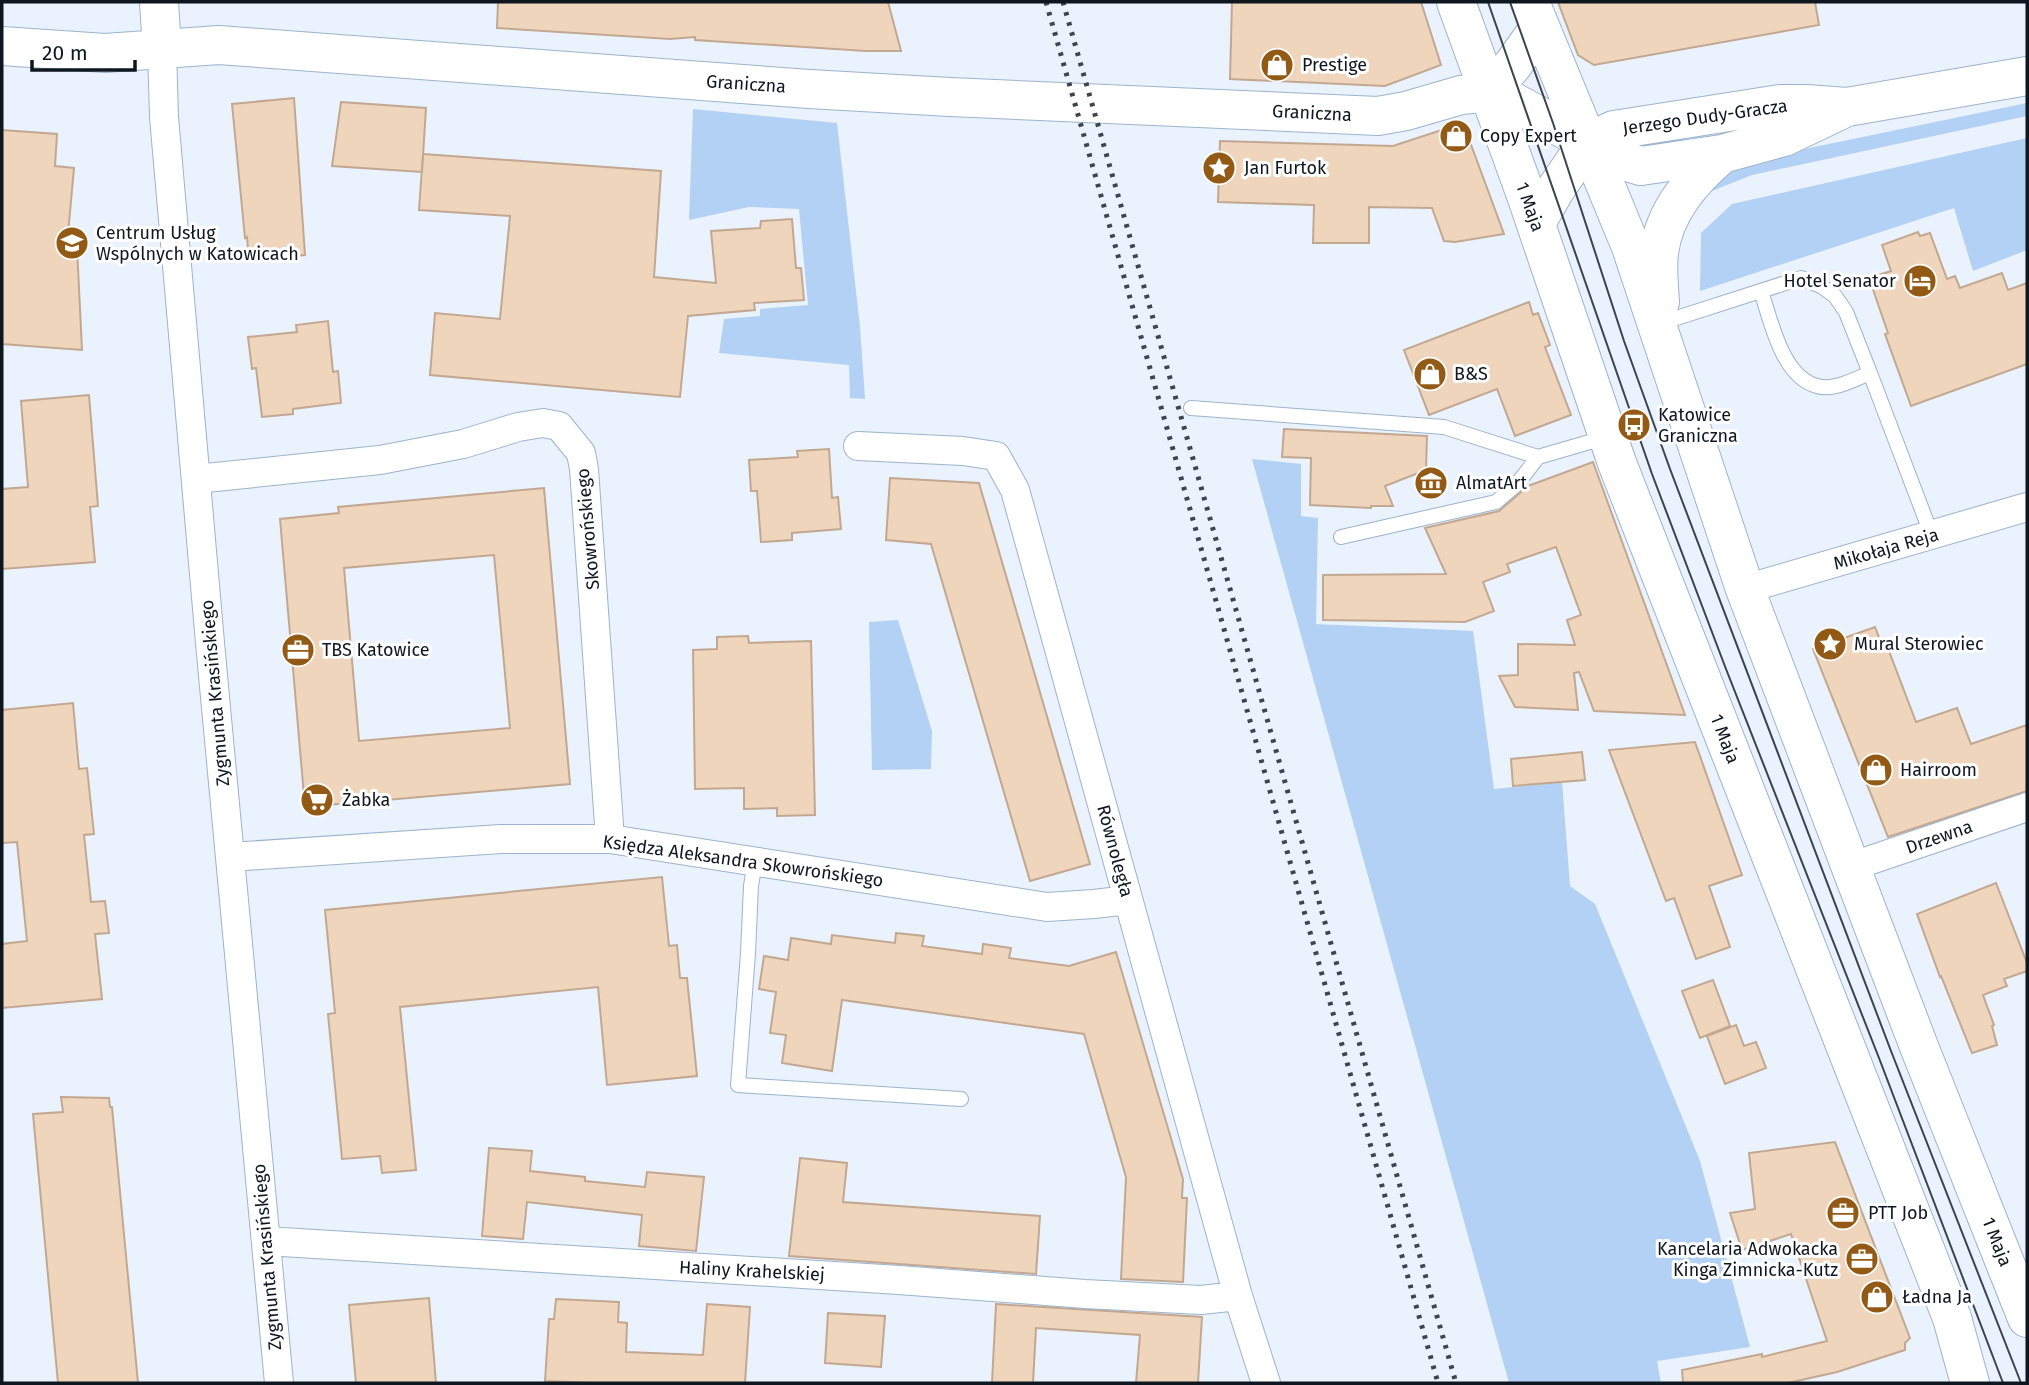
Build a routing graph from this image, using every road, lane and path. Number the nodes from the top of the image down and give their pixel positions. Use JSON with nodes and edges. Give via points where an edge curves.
{"nodes":[{"id":1,"x":159,"y":2,"type":"edge"},
{"id":2,"x":1456,"y":2,"type":"edge"},
{"id":3,"x":1535,"y":15,"type":"edge"},
{"id":4,"x":2,"y":46,"type":"edge"},
{"id":5,"x":162,"y":49,"type":"junction"},
{"id":6,"x":2027,"y":76,"type":"edge"},
{"id":7,"x":1488,"y":92,"type":"junction"},
{"id":8,"x":1847,"y":107,"type":"junction"},
{"id":9,"x":1588,"y":142,"type":"junction"},
{"id":10,"x":1722,"y":154,"type":"junction"},
{"id":11,"x":1536,"y":223,"type":"junction"},
{"id":12,"x":1761,"y":291,"type":"junction"},
{"id":13,"x":1661,"y":333,"type":"junction"},
{"id":14,"x":1870,"y":373,"type":"junction"},
{"id":15,"x":1191,"y":408,"type":"dead end"},
{"id":16,"x":1608,"y":434,"type":"junction"},
{"id":17,"x":858,"y":446,"type":"dead end"},
{"id":18,"x":1538,"y":457,"type":"junction"},
{"id":19,"x":196,"y":479,"type":"junction"},
{"id":20,"x":2027,"y":508,"type":"edge"},
{"id":21,"x":1932,"y":536,"type":"junction"},
{"id":22,"x":1341,"y":537,"type":"dead end"},
{"id":23,"x":1745,"y":589,"type":"junction"},
{"id":24,"x":2027,"y":807,"type":"edge"},
{"id":25,"x":610,"y":839,"type":"junction"},
{"id":26,"x":230,"y":857,"type":"junction"},
{"id":27,"x":755,"y":862,"type":"junction"},
{"id":28,"x":1850,"y":867,"type":"junction"},
{"id":29,"x":1128,"y":900,"type":"junction"},
{"id":30,"x":961,"y":1099,"type":"dead end"},
{"id":31,"x":266,"y":1241,"type":"junction"},
{"id":32,"x":1238,"y":1296,"type":"junction"},
{"id":33,"x":2027,"y":1318,"type":"edge"},
{"id":34,"x":279,"y":1383,"type":"edge"},
{"id":35,"x":1266,"y":1383,"type":"edge"},
{"id":36,"x":1970,"y":1383,"type":"edge"}],
"edges":[{"from":1,"to":5,"type":"street","name":"Zygmunta Krasińskiego"},
{"from":2,"to":7,"type":"street","name":"1 Maja"},
{"from":3,"to":7,"type":"street","via":[[1512,66]]},
{"from":3,"to":9,"type":"street","name":"1 Maja"},
{"from":4,"to":5,"type":"street","name":"Graniczna","via":[[105,53]]},
{"from":5,"to":7,"type":"street","name":"Graniczna","via":[[219,45],[809,89],[1378,116]]},
{"from":5,"to":19,"type":"street","name":"Zygmunta Krasińskiego"},
{"from":6,"to":8,"type":"street","name":"Jerzego Dudy-Gracza"},
{"from":7,"to":9,"type":"street"},
{"from":7,"to":11,"type":"street","name":"1 Maja"},
{"from":8,"to":9,"type":"street","name":"Jerzego Dudy-Gracza","via":[[1763,106],[1614,130]]},
{"from":8,"to":10,"type":"street","name":"Jerzego Dudy-Gracza","via":[[1784,137]]},
{"from":9,"to":10,"type":"street","name":"Jerzego Dudy-Gracza","via":[[1605,155],[1641,166]]},
{"from":9,"to":11,"type":"street"},
{"from":9,"to":13,"type":"street","name":"1 Maja"},
{"from":10,"to":13,"type":"street","via":[[1696,177],[1672,210],[1664,231],[1658,260]]},
{"from":11,"to":16,"type":"street","name":"1 Maja"},
{"from":12,"to":13,"type":"lane"},
{"from":12,"to":14,"type":"lane","via":[[1801,278],[1835,296]]},
{"from":12,"to":14,"type":"lane","via":[[1782,355],[1797,374],[1818,386],[1840,385]]},
{"from":13,"to":23,"type":"street","name":"1 Maja"},
{"from":14,"to":21,"type":"lane"},
{"from":15,"to":18,"type":"lane","via":[[1444,427]]},
{"from":16,"to":18,"type":"lane"},
{"from":16,"to":36,"type":"street","name":"1 Maja","via":[[1952,1318]]},
{"from":17,"to":29,"type":"street","name":"Równoległa","via":[[996,456],[1015,490]]},
{"from":18,"to":22,"type":"lane","via":[[1496,502]]},
{"from":19,"to":25,"type":"street","name":"Skowrońskiego","via":[[380,460],[463,444],[518,427],[559,426],[581,453],[584,469]]},
{"from":19,"to":26,"type":"street","name":"Zygmunta Krasińskiego"},
{"from":20,"to":21,"type":"street","name":"Mikołaja Reja"},
{"from":21,"to":23,"type":"street","name":"Mikołaja Reja"},
{"from":23,"to":28,"type":"street","name":"1 Maja"},
{"from":24,"to":28,"type":"street","name":"Drzewna"},
{"from":25,"to":26,"type":"street","name":"Księdza Aleksandra Skowrońskiego","via":[[501,839]]},
{"from":25,"to":27,"type":"street","name":"Księdza Aleksandra Skowrońskiego"},
{"from":26,"to":31,"type":"street","name":"Zygmunta Krasińskiego"},
{"from":27,"to":29,"type":"street","name":"Księdza Aleksandra Skowrońskiego","via":[[1047,907]]},
{"from":27,"to":30,"type":"lane","via":[[738,1084]]},
{"from":28,"to":33,"type":"street","name":"1 Maja"},
{"from":29,"to":32,"type":"street","name":"Równoległa"},
{"from":31,"to":32,"type":"street","name":"Haliny Krahelskiej","via":[[1085,1294],[1201,1300]]},
{"from":31,"to":34,"type":"street","name":"Zygmunta Krasińskiego"},
{"from":32,"to":35,"type":"street","name":"Równoległa"}]}
